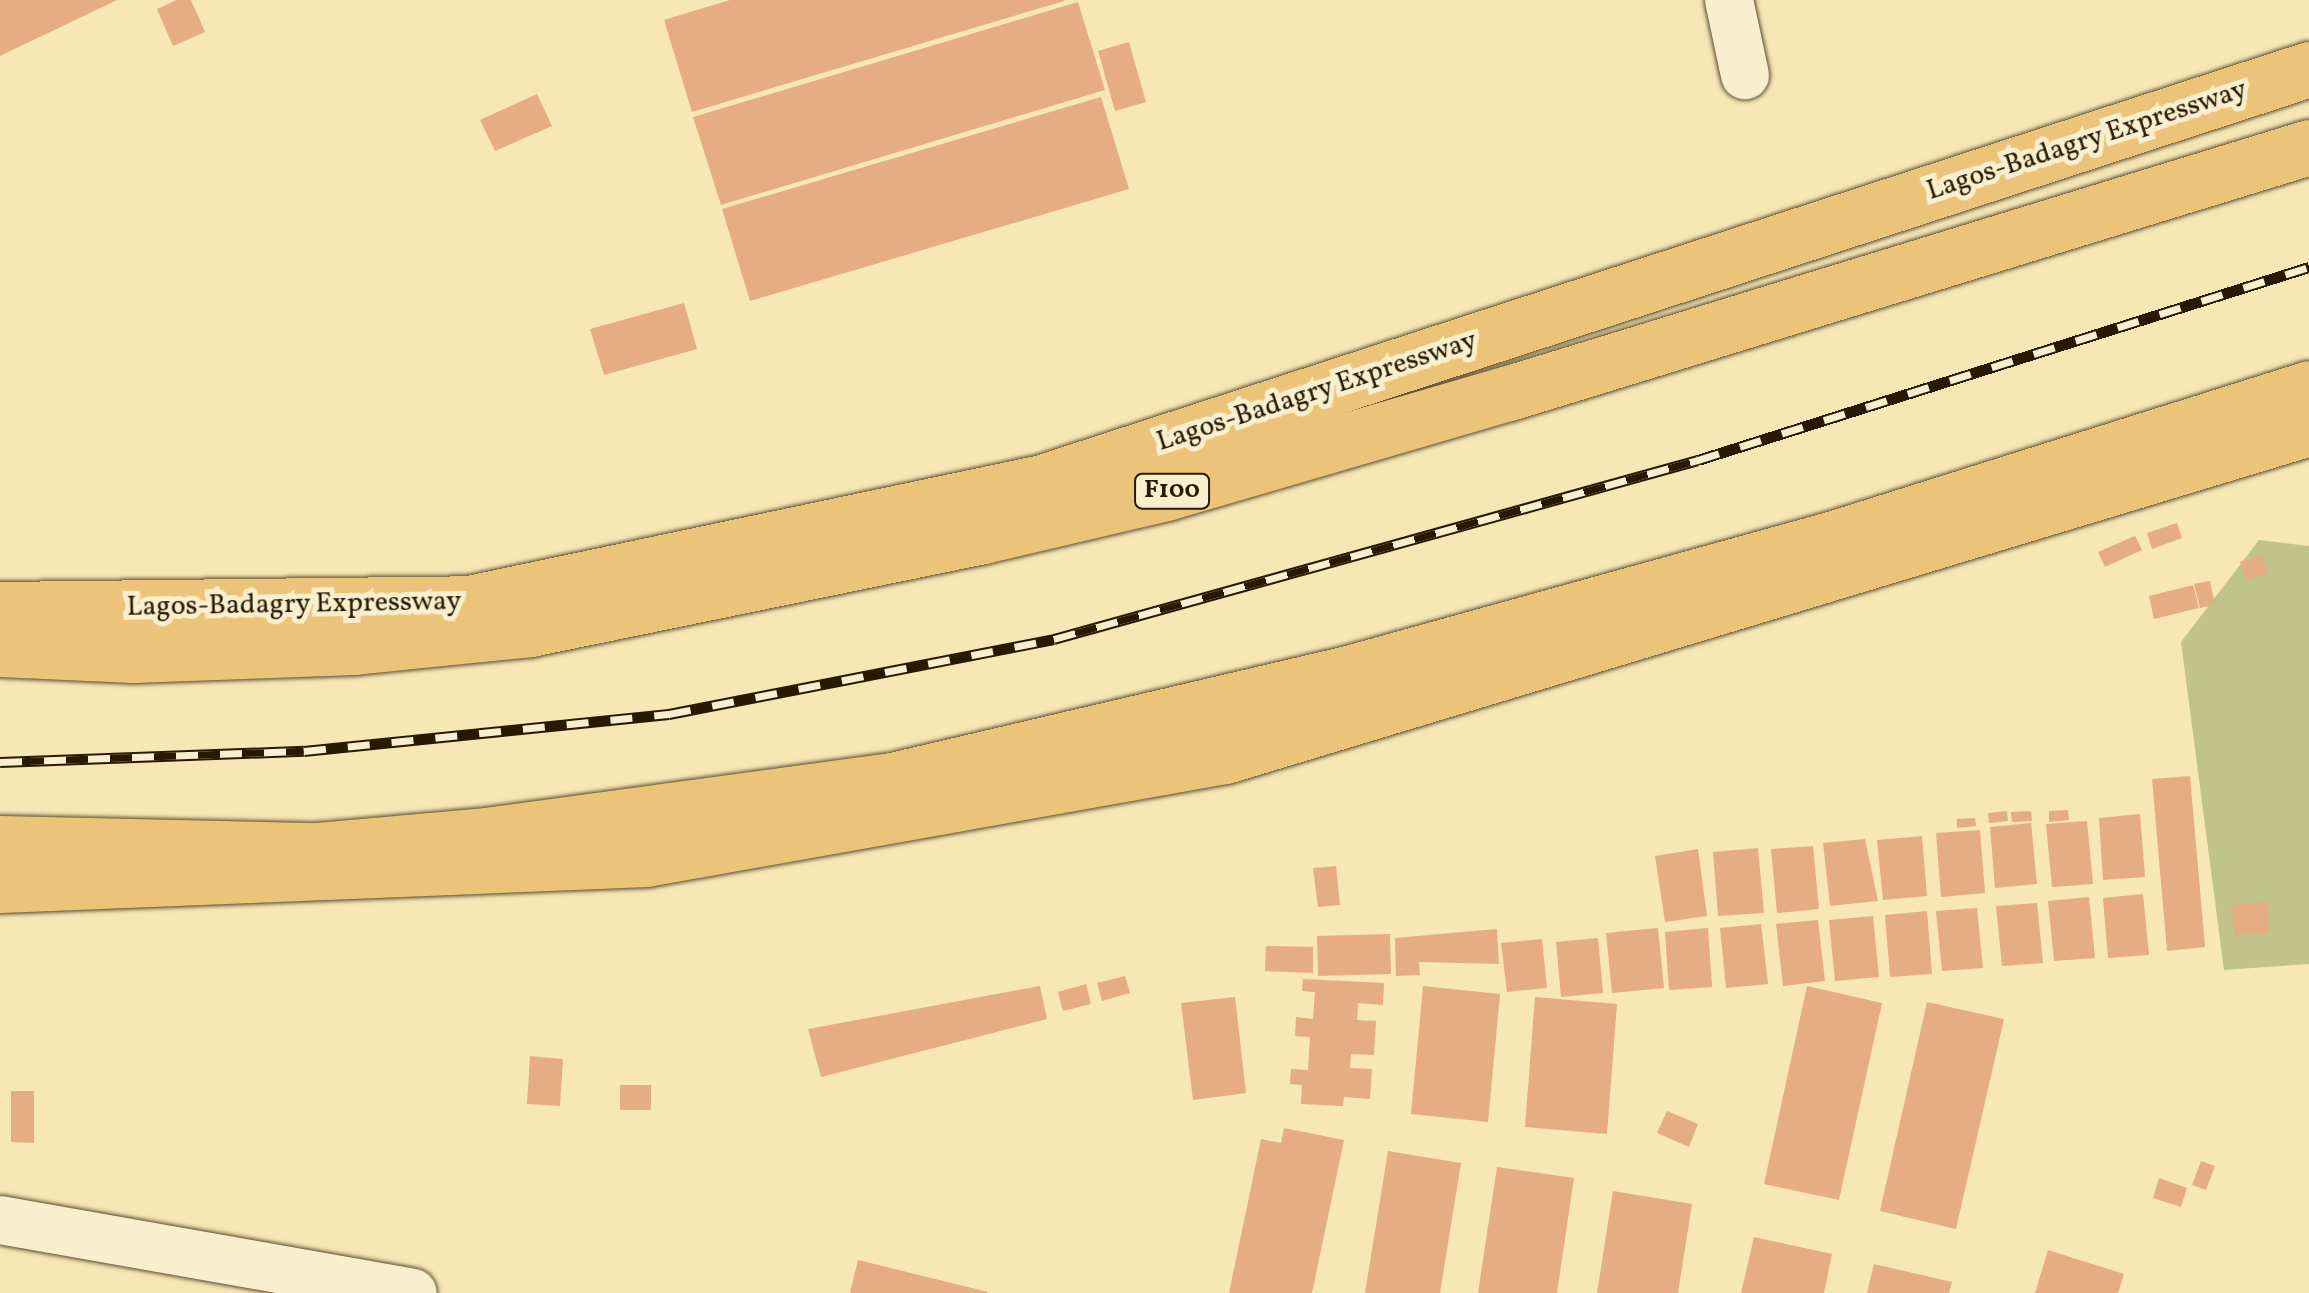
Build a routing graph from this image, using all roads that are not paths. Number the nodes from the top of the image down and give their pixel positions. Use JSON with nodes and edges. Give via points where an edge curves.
{"nodes":[{"id":1,"x":1729,"y":0,"type":"edge"},
{"id":2,"x":2309,"y":70,"type":"edge"},
{"id":3,"x":1745,"y":76,"type":"dead end"},
{"id":4,"x":2309,"y":147,"type":"edge"},
{"id":5,"x":2309,"y":388,"type":"edge"},
{"id":6,"x":2309,"y":428,"type":"edge"},
{"id":7,"x":0,"y":608,"type":"edge"},
{"id":8,"x":0,"y":649,"type":"edge"},
{"id":9,"x":0,"y":843,"type":"edge"},
{"id":10,"x":0,"y":885,"type":"edge"},
{"id":11,"x":0,"y":1220,"type":"edge"},
{"id":12,"x":413,"y":1293,"type":"edge"}],
"edges":[{"from":1,"to":3,"type":"lane"},
{"from":2,"to":7,"type":"main road","name":"Lagos-Badagry Expressway","via":[[1042,482],[469,604]]},
{"from":4,"to":8,"type":"main road","name":"Lagos-Badagry Expressway","number":"F100","via":[[1509,393],[1166,493],[983,536],[510,631],[354,647],[152,654]]},
{"from":5,"to":9,"type":"main road","via":[[1834,538],[1348,673],[888,781],[486,835],[318,850]]},
{"from":6,"to":10,"type":"main road","via":[[1226,756],[646,859]]},
{"from":11,"to":12,"type":"lane"}]}
